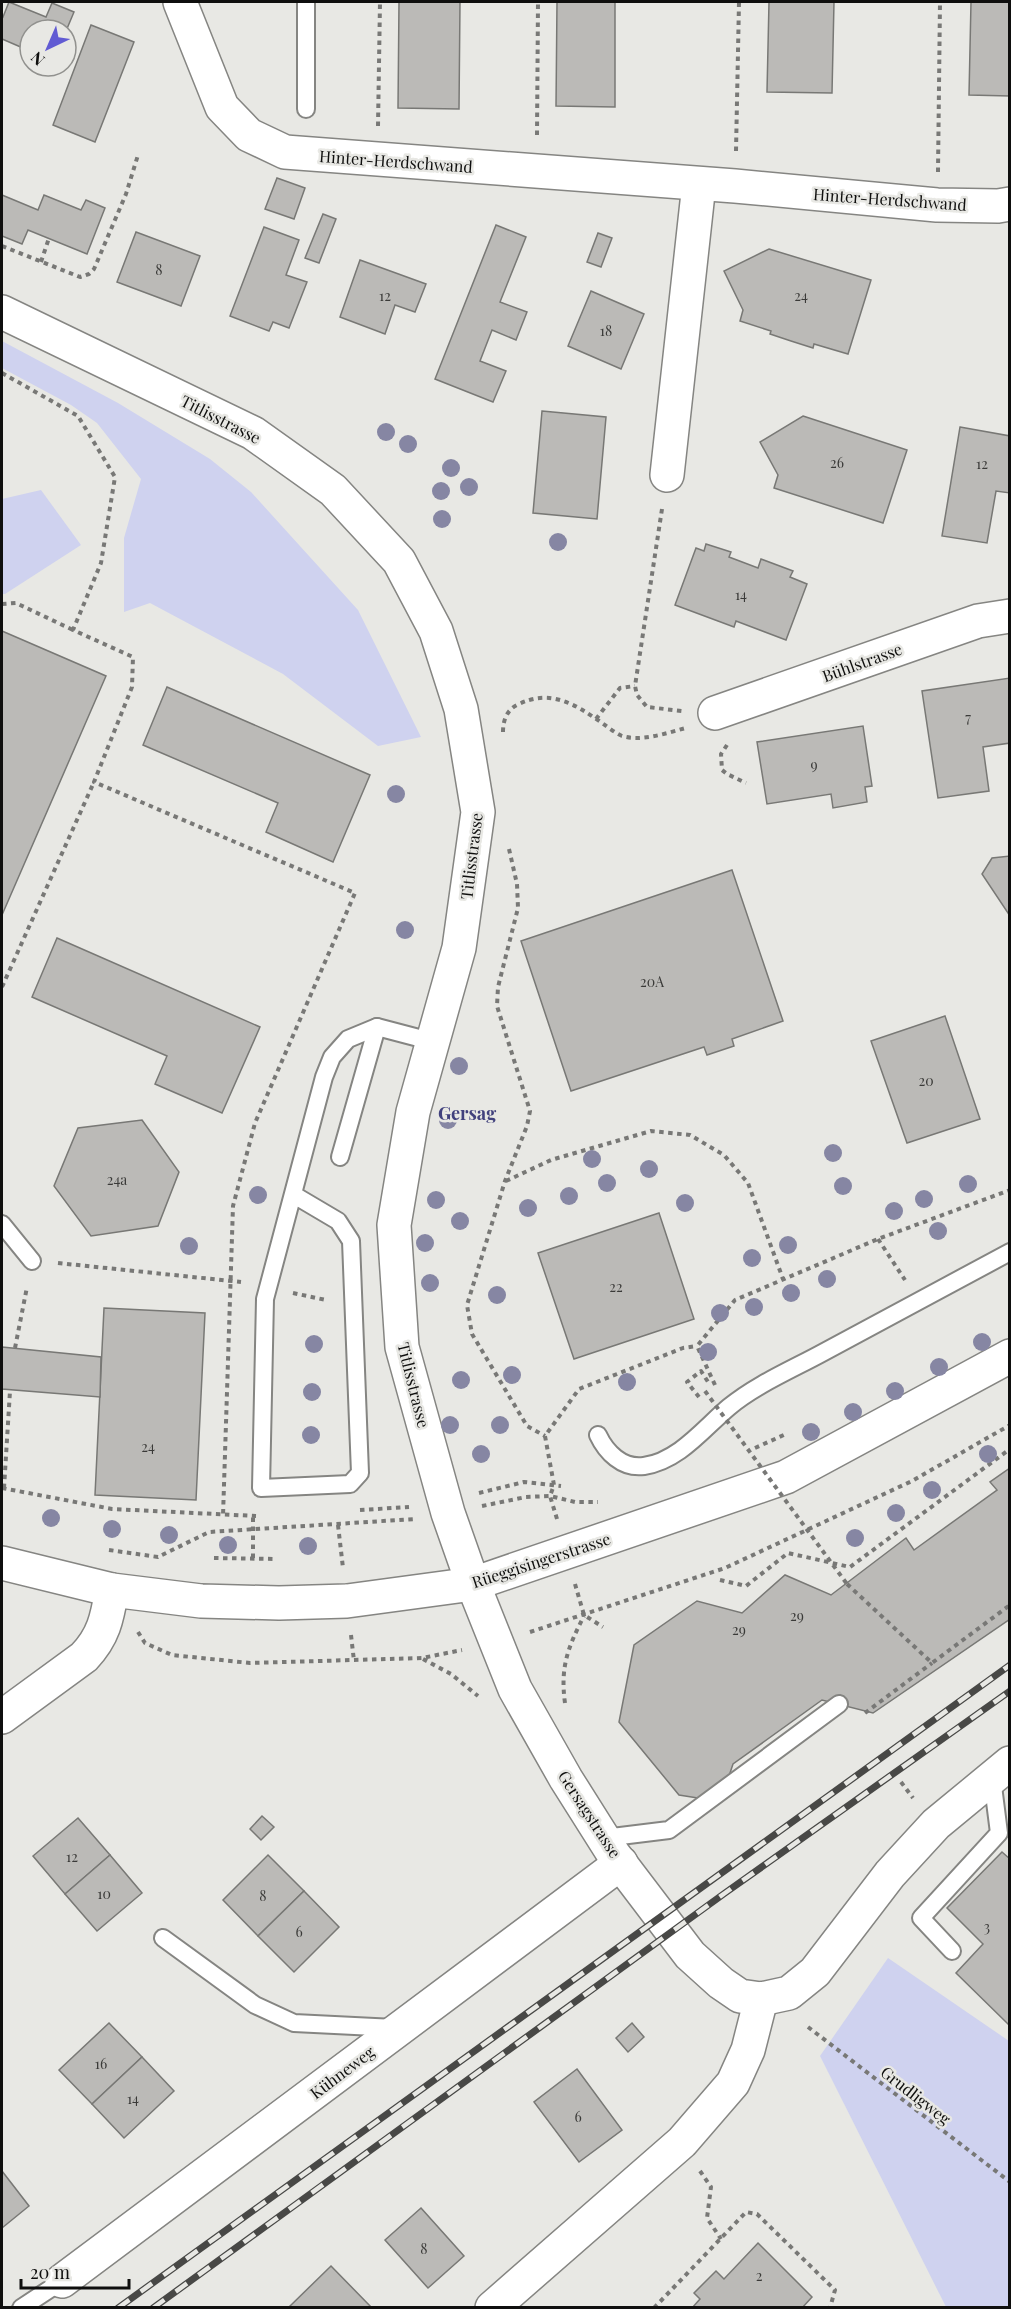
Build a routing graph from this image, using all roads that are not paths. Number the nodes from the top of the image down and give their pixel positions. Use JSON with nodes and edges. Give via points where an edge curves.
{"nodes":[{"id":1,"x":180,"y":2,"type":"edge"},
{"id":2,"x":306,"y":2,"type":"edge"},
{"id":3,"x":306,"y":109,"type":"dead end"},
{"id":4,"x":699,"y":184,"type":"junction"},
{"id":5,"x":1010,"y":204,"type":"edge"},
{"id":6,"x":2,"y":312,"type":"edge"},
{"id":7,"x":667,"y":475,"type":"road end"},
{"id":8,"x":1010,"y":616,"type":"edge"},
{"id":9,"x":715,"y":713,"type":"road end"},
{"id":10,"x":377,"y":1027,"type":"junction"},
{"id":11,"x":434,"y":1042,"type":"junction"},
{"id":12,"x":340,"y":1156,"type":"dead end"},
{"id":13,"x":294,"y":1195,"type":"junction"},
{"id":14,"x":2,"y":1224,"type":"edge"},
{"id":15,"x":1010,"y":1252,"type":"edge"},
{"id":16,"x":32,"y":1261,"type":"road end"},
{"id":17,"x":1010,"y":1356,"type":"edge"},
{"id":18,"x":598,"y":1435,"type":"dead end"},
{"id":19,"x":2,"y":1563,"type":"edge"},
{"id":20,"x":472,"y":1584,"type":"junction"},
{"id":21,"x":112,"y":1590,"type":"junction"},
{"id":22,"x":838,"y":1704,"type":"dead end"},
{"id":23,"x":2,"y":1717,"type":"edge"},
{"id":24,"x":1001,"y":1771,"type":"edge"},
{"id":25,"x":613,"y":1851,"type":"junction"},
{"id":26,"x":163,"y":1938,"type":"dead end"},
{"id":27,"x":952,"y":1951,"type":"dead end"},
{"id":28,"x":761,"y":1999,"type":"junction"},
{"id":29,"x":401,"y":2028,"type":"junction"},
{"id":30,"x":62,"y":2281,"type":"joint"},
{"id":31,"x":21,"y":2307,"type":"edge"},
{"id":32,"x":492,"y":2307,"type":"edge"}],
"edges":[{"from":1,"to":4,"type":"street","name":"Hinter-Herdschwand","via":[[222,107],[249,135],[285,152]]},
{"from":2,"to":3,"type":"lane"},
{"from":4,"to":5,"type":"street","name":"Hinter-Herdschwand","via":[[938,205]]},
{"from":4,"to":7,"type":"street"},
{"from":6,"to":11,"type":"street","name":"Titlisstrasse","via":[[253,433],[333,490],[399,561],[436,631],[461,709],[478,812],[459,948]]},
{"from":8,"to":9,"type":"street","name":"Bühlstrasse","via":[[978,621]]},
{"from":10,"to":11,"type":"lane"},
{"from":10,"to":12,"type":"lane"},
{"from":10,"to":13,"type":"lane","via":[[348,1039],[332,1057]]},
{"from":11,"to":20,"type":"street","name":"Titlisstrasse","via":[[412,1112],[394,1225],[402,1347]]},
{"from":13,"to":13,"type":"lane","via":[[265,1299],[261,1488],[350,1484],[360,1473],[351,1241],[338,1221]]},
{"from":14,"to":16,"type":"lane"},
{"from":15,"to":18,"type":"lane","via":[[741,1398],[681,1450],[666,1458],[644,1466],[626,1463],[606,1450]]},
{"from":17,"to":20,"type":"street","name":"Rüeggisingerstrasse","via":[[786,1478]]},
{"from":19,"to":21,"type":"street","name":"Rüeggisingerstrasse"},
{"from":20,"to":21,"type":"street","name":"Rüeggisingerstrasse","via":[[347,1601],[279,1603],[201,1601]]},
{"from":20,"to":25,"type":"street","name":"Gersagstrasse","via":[[515,1689]]},
{"from":21,"to":23,"type":"street","via":[[104,1632],[91,1649]]},
{"from":22,"to":25,"type":"lane","via":[[669,1830]]},
{"from":24,"to":27,"type":"lane","via":[[999,1833],[921,1918]]},
{"from":24,"to":28,"type":"street","name":"Gersagstrasse","via":[[936,1824],[890,1874],[815,1972],[789,1993]]},
{"from":25,"to":28,"type":"street","name":"Gersagstrasse","via":[[690,1955],[740,1996]]},
{"from":25,"to":29,"type":"street","name":"Kühneweg"},
{"from":26,"to":29,"type":"lane","via":[[255,2005],[294,2023]]},
{"from":28,"to":32,"type":"street","via":[[748,2050],[734,2083],[682,2142]]},
{"from":29,"to":30,"type":"street","name":"Kühneweg"},
{"from":30,"to":31,"type":"lane"}]}
